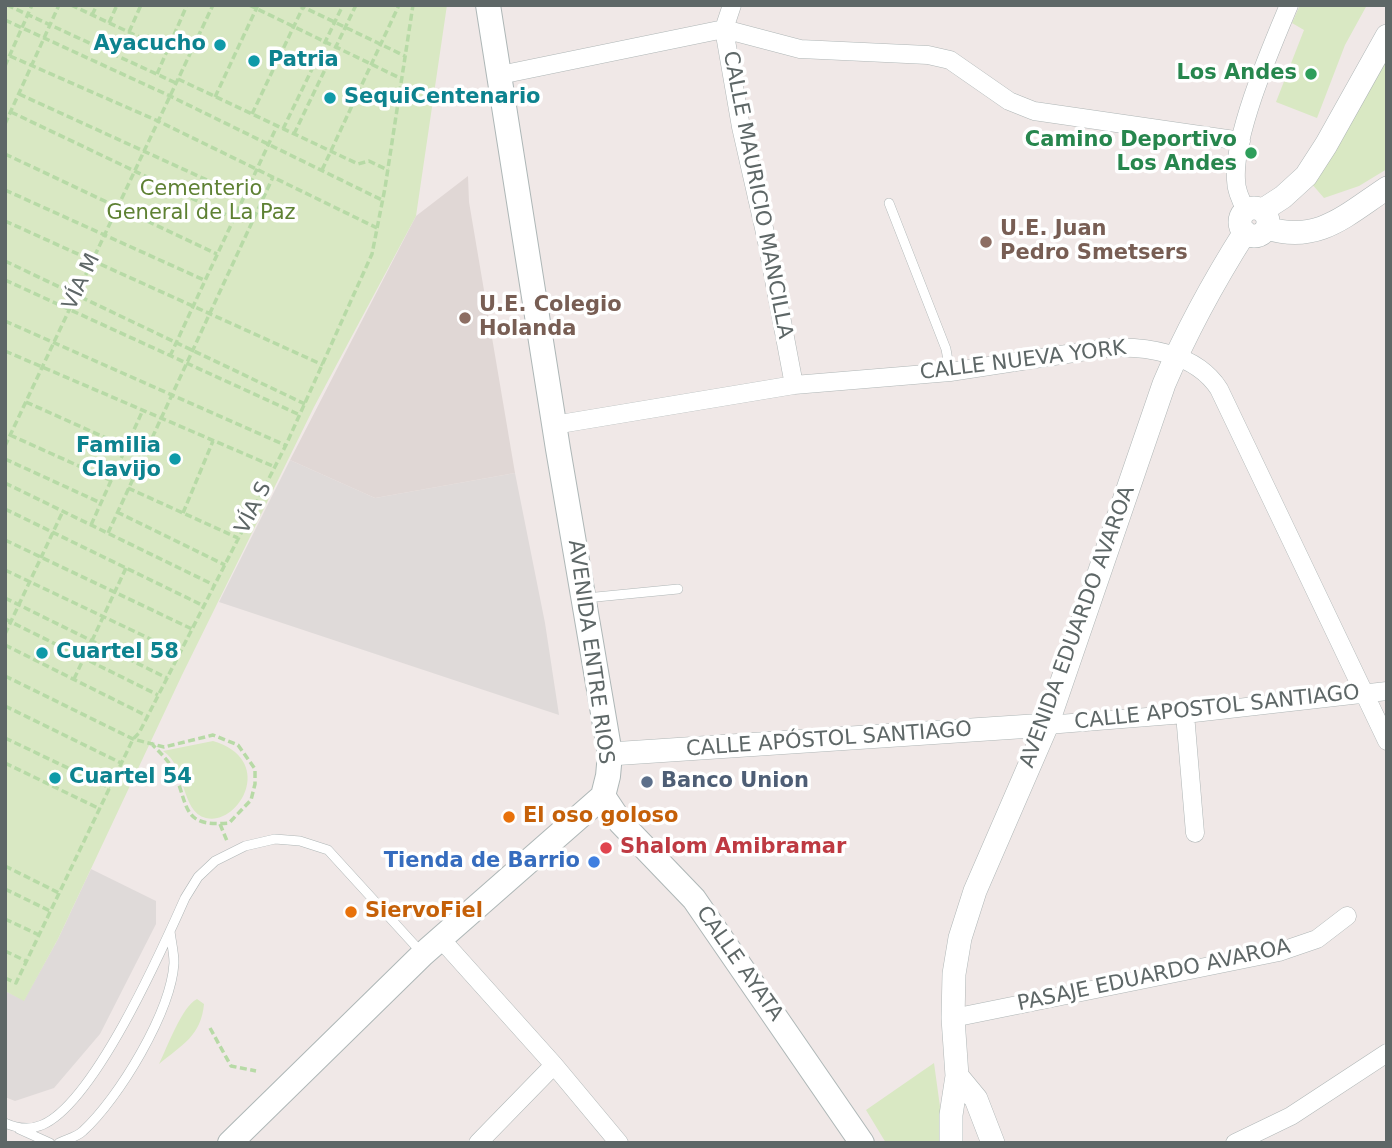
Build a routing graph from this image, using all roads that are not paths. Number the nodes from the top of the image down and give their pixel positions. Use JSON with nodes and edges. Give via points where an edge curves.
{"nodes":[{"id":1,"x":488,"y":5,"type":"edge"},
{"id":2,"x":732,"y":5,"type":"edge"},
{"id":3,"x":1285,"y":7,"type":"edge"},
{"id":4,"x":724,"y":29,"type":"junction"},
{"id":5,"x":1387,"y":36,"type":"edge"},
{"id":6,"x":500,"y":75,"type":"junction"},
{"id":7,"x":1241,"y":141,"type":"junction"},
{"id":8,"x":1387,"y":188,"type":"edge"},
{"id":9,"x":889,"y":203,"type":"dead end"},
{"id":10,"x":1255,"y":220,"type":"junction"},
{"id":11,"x":1175,"y":357,"type":"junction"},
{"id":12,"x":950,"y":372,"type":"junction"},
{"id":13,"x":794,"y":385,"type":"junction"},
{"id":14,"x":554,"y":425,"type":"junction"},
{"id":15,"x":678,"y":589,"type":"dead end"},
{"id":16,"x":584,"y":598,"type":"junction"},
{"id":17,"x":1387,"y":691,"type":"edge"},
{"id":18,"x":1364,"y":694,"type":"junction"},
{"id":19,"x":1185,"y":714,"type":"junction"},
{"id":20,"x":1047,"y":725,"type":"junction"},
{"id":21,"x":1387,"y":741,"type":"edge"},
{"id":22,"x":610,"y":754,"type":"junction"},
{"id":23,"x":603,"y":796,"type":"junction"},
{"id":24,"x":1195,"y":833,"type":"dead end"},
{"id":25,"x":1347,"y":916,"type":"dead end"},
{"id":26,"x":170,"y":931,"type":"junction"},
{"id":27,"x":432,"y":947,"type":"junction"},
{"id":28,"x":953,"y":1018,"type":"junction"},
{"id":29,"x":1387,"y":1053,"type":"edge"},
{"id":30,"x":554,"y":1065,"type":"junction"},
{"id":31,"x":957,"y":1076,"type":"junction"},
{"id":32,"x":5,"y":1123,"type":"edge"},
{"id":33,"x":18,"y":1129,"type":"junction"},
{"id":34,"x":50,"y":1143,"type":"edge"},
{"id":35,"x":59,"y":1143,"type":"edge"},
{"id":36,"x":230,"y":1143,"type":"edge"},
{"id":37,"x":478,"y":1143,"type":"edge"},
{"id":38,"x":619,"y":1143,"type":"edge"},
{"id":39,"x":862,"y":1143,"type":"edge"},
{"id":40,"x":951,"y":1143,"type":"edge"},
{"id":41,"x":993,"y":1143,"type":"edge"},
{"id":42,"x":1235,"y":1143,"type":"edge"}],
"edges":[{"from":1,"to":6,"type":"main road","name":"AVENIDA ENTRE RIOS"},
{"from":2,"to":4,"type":"street","name":"CALLE MAURICIO MANCILLA"},
{"from":3,"to":7,"type":"street"},
{"from":4,"to":6,"type":"street"},
{"from":4,"to":7,"type":"street","via":[[800,49],[928,55],[950,60],[1009,101],[1034,111]]},
{"from":4,"to":13,"type":"street","name":"CALLE MAURICIO MANCILLA"},
{"from":5,"to":10,"type":"street","name":"AVENIDA EDUARDO AVAROA","via":[[1306,176]]},
{"from":6,"to":14,"type":"main road","name":"AVENIDA ENTRE RIOS"},
{"from":7,"to":10,"type":"street","via":[[1236,179]]},
{"from":8,"to":10,"type":"street","via":[[1316,231],[1290,234]]},
{"from":9,"to":12,"type":"lane","via":[[946,349]]},
{"from":10,"to":11,"type":"street","name":"AVENIDA EDUARDO AVAROA","via":[[1209,291]]},
{"from":11,"to":12,"type":"street","name":"CALLE NUEVA YORK","via":[[1129,346]]},
{"from":11,"to":18,"type":"street","name":"CALLE NUEVA YORK","via":[[1199,368],[1219,389]]},
{"from":11,"to":20,"type":"street","name":"AVENIDA EDUARDO AVAROA"},
{"from":12,"to":13,"type":"street","name":"CALLE NUEVA YORK"},
{"from":13,"to":14,"type":"street","name":"CALLE NUEVA YORK"},
{"from":14,"to":16,"type":"main road","name":"AVENIDA ENTRE RIOS"},
{"from":15,"to":16,"type":"lane"},
{"from":16,"to":22,"type":"main road","name":"AVENIDA ENTRE RIOS"},
{"from":17,"to":18,"type":"street","name":"CALLE APOSTOL SANTIAGO"},
{"from":18,"to":19,"type":"street","name":"CALLE APOSTOL SANTIAGO"},
{"from":18,"to":21,"type":"street","name":"CALLE NUEVA YORK"},
{"from":19,"to":20,"type":"street","name":"CALLE APOSTOL SANTIAGO"},
{"from":19,"to":24,"type":"street"},
{"from":20,"to":22,"type":"street","name":"CALLE APÓSTOL SANTIAGO"},
{"from":20,"to":28,"type":"street","name":"AVENIDA EDUARDO AVAROA","via":[[975,891],[960,938]]},
{"from":22,"to":23,"type":"main road","name":"AVENIDA ENTRE RIOS"},
{"from":23,"to":27,"type":"main road","name":"AVENIDA ENTRE RIOS"},
{"from":23,"to":39,"type":"main road","name":"CALLE AYATA","via":[[621,822],[694,899]]},
{"from":25,"to":28,"type":"street","name":"PASAJE EDUARDO AVAROA","via":[[1317,939],[1279,952]]},
{"from":26,"to":27,"type":"lane","via":[[198,877],[215,861],[245,846],[275,839],[328,850]]},
{"from":26,"to":33,"type":"lane","via":[[99,1067],[69,1105],[41,1125]]},
{"from":26,"to":35,"type":"lane","via":[[174,963],[168,994],[135,1062],[114,1096],[82,1133]]},
{"from":27,"to":30,"type":"street"},
{"from":27,"to":36,"type":"main road","name":"AVENIDA ENTRE RIOS"},
{"from":28,"to":31,"type":"street","name":"AVENIDA EDUARDO AVAROA"},
{"from":29,"to":42,"type":"street","via":[[1291,1116]]},
{"from":30,"to":37,"type":"street"},
{"from":30,"to":38,"type":"street"},
{"from":31,"to":40,"type":"street","name":"AVENIDA EDUARDO AVAROA"},
{"from":31,"to":41,"type":"street","via":[[976,1099]]},
{"from":32,"to":33,"type":"lane"},
{"from":33,"to":34,"type":"lane"}]}
